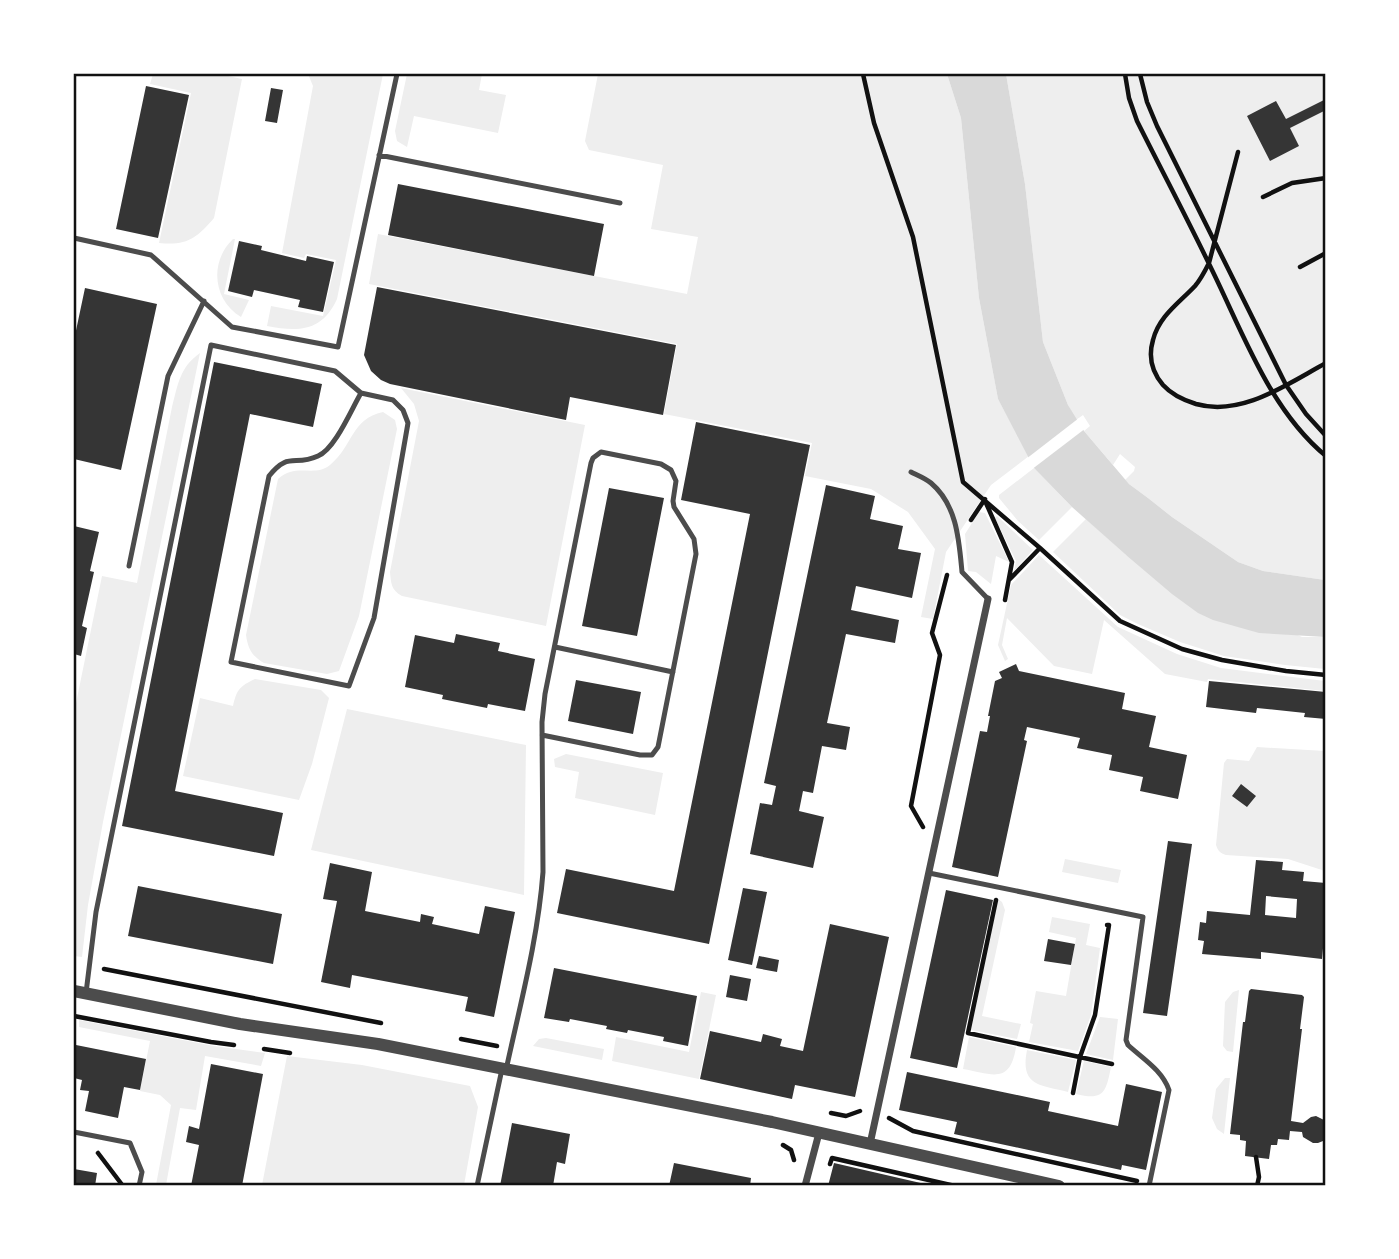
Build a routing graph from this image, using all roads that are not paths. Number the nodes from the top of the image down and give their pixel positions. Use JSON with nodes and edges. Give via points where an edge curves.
{"nodes":[{"id":1,"x":397,"y":74,"type":"edge"},
{"id":2,"x":379,"y":155,"type":"junction"},
{"id":3,"x":620,"y":203,"type":"dead end"},
{"id":4,"x":74,"y":238,"type":"edge"},
{"id":5,"x":204,"y":302,"type":"junction"},
{"id":6,"x":361,"y":393,"type":"junction"},
{"id":7,"x":911,"y":472,"type":"dead end"},
{"id":8,"x":129,"y":565,"type":"dead end"},
{"id":9,"x":988,"y":599,"type":"joint"},
{"id":10,"x":555,"y":647,"type":"junction"},
{"id":11,"x":673,"y":672,"type":"junction"},
{"id":12,"x":542,"y":735,"type":"junction"},
{"id":13,"x":929,"y":873,"type":"junction"},
{"id":14,"x":80,"y":993,"type":"edge"},
{"id":15,"x":504,"y":1070,"type":"junction"},
{"id":16,"x":74,"y":1132,"type":"edge"},
{"id":17,"x":820,"y":1133,"type":"junction"},
{"id":18,"x":870,"y":1144,"type":"junction"},
{"id":19,"x":1150,"y":1184,"type":"edge"},
{"id":20,"x":139,"y":1185,"type":"edge"},
{"id":21,"x":477,"y":1185,"type":"edge"},
{"id":22,"x":805,"y":1185,"type":"edge"},
{"id":23,"x":1059,"y":1185,"type":"edge"}],
"edges":[{"from":1,"to":2,"type":"lane"},
{"from":2,"to":3,"type":"lane"},
{"from":2,"to":5,"type":"lane","via":[[338,347],[232,327]]},
{"from":4,"to":5,"type":"lane","via":[[151,255]]},
{"from":5,"to":8,"type":"lane","via":[[168,376]]},
{"from":6,"to":6,"type":"lane","via":[[393,400],[408,423],[374,618],[349,686],[231,662],[269,476],[288,461],[320,456],[332,444]]},
{"from":6,"to":14,"type":"lane","via":[[335,371],[211,345]]},
{"from":7,"to":9,"type":"lane","via":[[943,495],[959,538],[962,572]]},
{"from":9,"to":13,"type":"street"},
{"from":10,"to":11,"type":"lane"},
{"from":10,"to":11,"type":"lane","via":[[593,458],[601,452],[661,464],[671,470],[676,481],[674,507],[694,540],[696,554]]},
{"from":10,"to":12,"type":"lane"},
{"from":11,"to":12,"type":"lane","via":[[658,747],[652,755]]},
{"from":12,"to":15,"type":"lane","via":[[541,897]]},
{"from":13,"to":18,"type":"street"},
{"from":13,"to":19,"type":"lane","via":[[1143,918],[1125,1040],[1159,1072],[1169,1090]]},
{"from":14,"to":15,"type":"street"},
{"from":15,"to":17,"type":"street"},
{"from":15,"to":21,"type":"lane"},
{"from":16,"to":20,"type":"lane","via":[[130,1143],[142,1172]]},
{"from":17,"to":18,"type":"street"},
{"from":17,"to":22,"type":"street"},
{"from":18,"to":23,"type":"street"}]}
